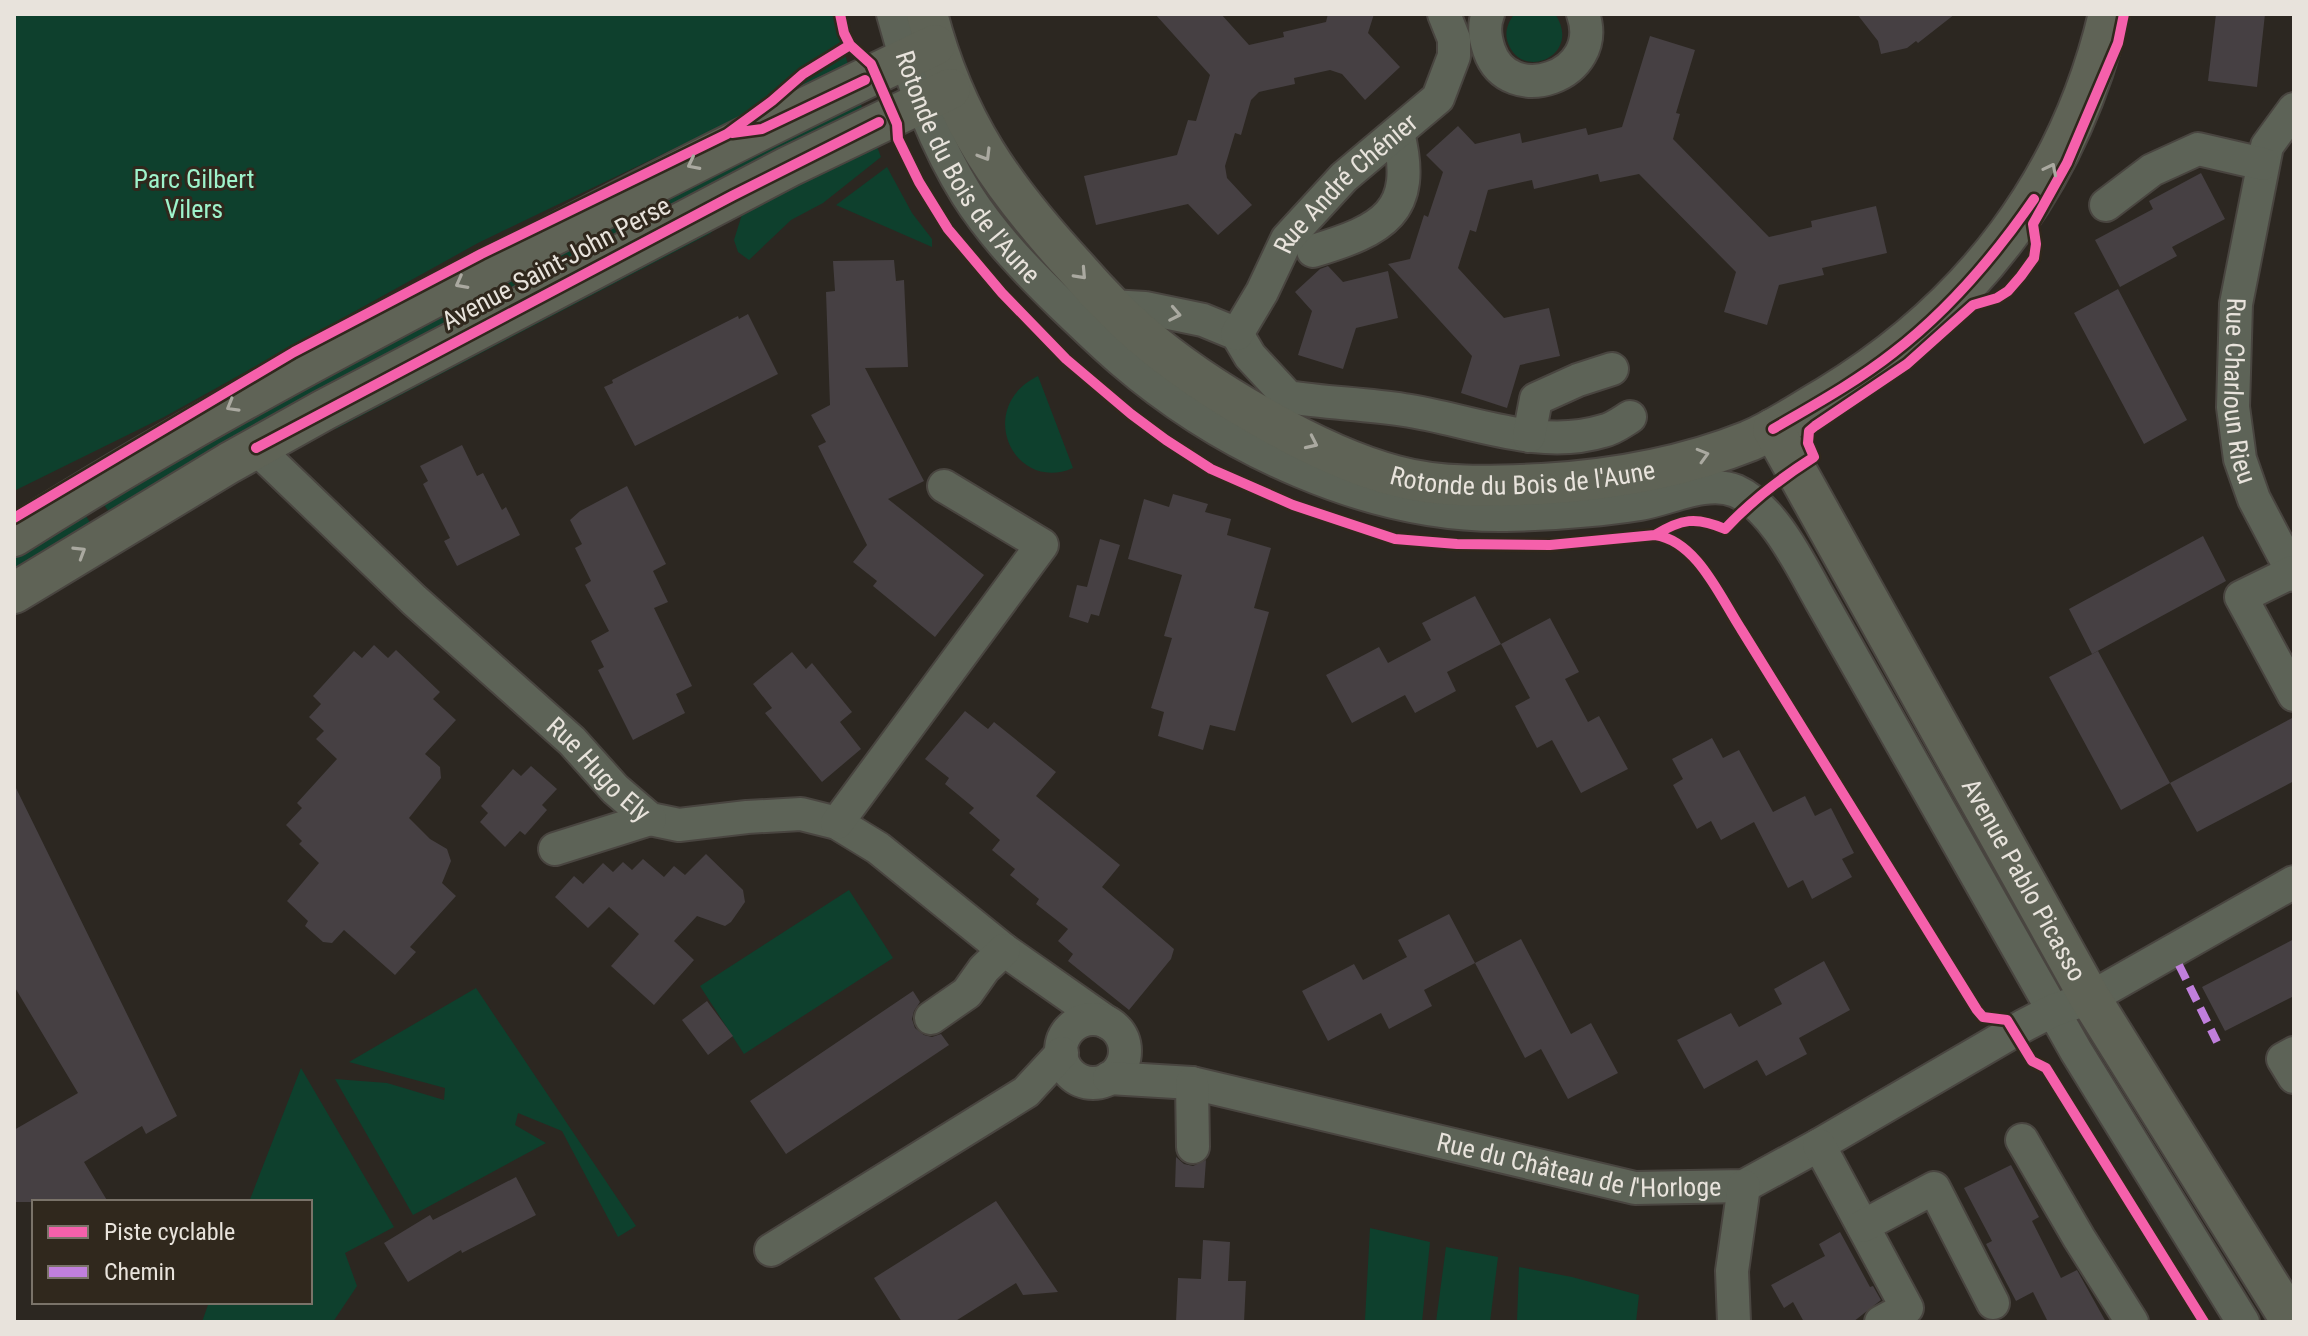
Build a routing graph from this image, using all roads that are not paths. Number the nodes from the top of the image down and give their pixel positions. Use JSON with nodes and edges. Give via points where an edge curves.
{"nodes":[{"id":1,"x":893,"y":14,"type":"edge"},
{"id":2,"x":1583,"y":14,"type":"edge"},
{"id":3,"x":2109,"y":14,"type":"edge"},
{"id":4,"x":1468,"y":26,"type":"edge"},
{"id":5,"x":922,"y":40,"type":"edge"},
{"id":6,"x":935,"y":96,"type":"junction"},
{"id":7,"x":2294,"y":109,"type":"edge"},
{"id":8,"x":1398,"y":133,"type":"junction"},
{"id":9,"x":2263,"y":164,"type":"junction"},
{"id":10,"x":2106,"y":205,"type":"dead end"},
{"id":11,"x":1313,"y":251,"type":"dead end"},
{"id":12,"x":1111,"y":306,"type":"junction"},
{"id":13,"x":1237,"y":334,"type":"junction"},
{"id":14,"x":1612,"y":369,"type":"dead end"},
{"id":15,"x":1281,"y":410,"type":"junction"},
{"id":16,"x":1630,"y":417,"type":"dead end"},
{"id":17,"x":1773,"y":429,"type":"junction"},
{"id":18,"x":1529,"y":436,"type":"junction"},
{"id":19,"x":256,"y":448,"type":"junction"},
{"id":20,"x":944,"y":486,"type":"dead end"},
{"id":21,"x":1763,"y":512,"type":"joint"},
{"id":22,"x":14,"y":536,"type":"edge"},
{"id":23,"x":2293,"y":573,"type":"edge"},
{"id":24,"x":14,"y":593,"type":"edge"},
{"id":25,"x":2294,"y":695,"type":"edge"},
{"id":26,"x":650,"y":819,"type":"junction"},
{"id":27,"x":837,"y":823,"type":"junction"},
{"id":28,"x":555,"y":849,"type":"dead end"},
{"id":29,"x":2294,"y":882,"type":"edge"},
{"id":30,"x":1004,"y":950,"type":"junction"},
{"id":31,"x":1041,"y":978,"type":"junction"},
{"id":32,"x":2072,"y":1004,"type":"junction"},
{"id":33,"x":931,"y":1018,"type":"dead end"},
{"id":34,"x":1115,"y":1030,"type":"junction"},
{"id":35,"x":1064,"y":1044,"type":"junction"},
{"id":36,"x":2294,"y":1053,"type":"edge"},
{"id":37,"x":2294,"y":1077,"type":"edge"},
{"id":38,"x":1095,"y":1079,"type":"junction"},
{"id":39,"x":1180,"y":1082,"type":"junction"},
{"id":40,"x":1026,"y":1092,"type":"junction"},
{"id":41,"x":2022,"y":1140,"type":"dead end"},
{"id":42,"x":1819,"y":1145,"type":"junction"},
{"id":43,"x":1193,"y":1147,"type":"dead end"},
{"id":44,"x":1744,"y":1186,"type":"junction"},
{"id":45,"x":1863,"y":1226,"type":"junction"},
{"id":46,"x":771,"y":1250,"type":"dead end"},
{"id":47,"x":1993,"y":1303,"type":"dead end"},
{"id":48,"x":1734,"y":1322,"type":"edge"},
{"id":49,"x":1881,"y":1322,"type":"edge"},
{"id":50,"x":2132,"y":1322,"type":"edge"},
{"id":51,"x":2243,"y":1322,"type":"edge"},
{"id":52,"x":2292,"y":1322,"type":"edge"}],
"edges":[{"from":1,"to":5,"type":"street","name":"Rotonde du Bois de l'Aune"},
{"from":2,"to":4,"type":"street","name":"Rue André Chénier","via":[[1585,40],[1579,56],[1568,70],[1535,82],[1502,69]]},
{"from":17,"to":3,"type":"main road","name":"Rotonde du Bois de l'Aune","one_way":true,"via":[[1892,353],[1936,317],[1987,263],[2055,162],[2093,70]]},
{"from":4,"to":8,"type":"street","name":"Rue André Chénier","via":[[1438,98]]},
{"from":5,"to":6,"type":"main road","name":"Rotonde du Bois de l'Aune"},
{"from":5,"to":22,"type":"main road","name":"Avenue Saint-John Perse","one_way":true,"via":[[246,398]]},
{"from":6,"to":12,"type":"main road","name":"Rotonde du Bois de l'Aune","one_way":true,"via":[[1029,216]]},
{"from":6,"to":19,"type":"main road","name":"Avenue Saint-John Perse","via":[[774,174]]},
{"from":6,"to":21,"type":"street","name":"Rotonde du Bois de l'Aune","via":[[968,197],[1032,276],[1123,362],[1202,419],[1261,453],[1376,498],[1447,512],[1573,511],[1640,504],[1717,487],[1734,490]]},
{"from":7,"to":9,"type":"street","name":"Rue Charloun Rieu","via":[[2267,146]]},
{"from":8,"to":11,"type":"street","via":[[1405,161],[1403,191],[1387,217],[1350,240]]},
{"from":8,"to":13,"type":"street","name":"Rue André Chénier","via":[[1344,177],[1287,239]]},
{"from":9,"to":10,"type":"street","via":[[2198,149],[2152,170]]},
{"from":9,"to":23,"type":"street","name":"Rue Charloun Rieu","via":[[2236,304],[2233,407],[2240,459],[2254,499]]},
{"from":12,"to":13,"type":"street","one_way":true,"via":[[1203,320]]},
{"from":12,"to":15,"type":"main road","name":"Rotonde du Bois de l'Aune","via":[[1177,361]]},
{"from":13,"to":15,"type":"street"},
{"from":14,"to":18,"type":"street","via":[[1536,399]]},
{"from":15,"to":17,"type":"main road","name":"Rotonde du Bois de l'Aune","one_way":true,"via":[[1322,447],[1396,476],[1477,485],[1575,482],[1630,474],[1714,452]]},
{"from":15,"to":18,"type":"street","via":[[1334,404],[1402,409]]},
{"from":16,"to":18,"type":"street","via":[[1605,431],[1567,438]]},
{"from":17,"to":32,"type":"main road","name":"Avenue Pablo Picasso"},
{"from":24,"to":19,"type":"main road","name":"Avenue Saint-John Perse","one_way":true},
{"from":19,"to":26,"type":"street","name":"Rue Hugo Ely"},
{"from":20,"to":27,"type":"street","via":[[1042,545]]},
{"from":21,"to":32,"type":"street","name":"Avenue Pablo Picasso","via":[[1789,545]]},
{"from":23,"to":25,"type":"street","via":[[2241,597]]},
{"from":26,"to":27,"type":"street","name":"Rue Hugo Ely","via":[[679,825],[801,814]]},
{"from":26,"to":28,"type":"street"},
{"from":27,"to":30,"type":"street","name":"Rue Hugo Ely","via":[[878,848]]},
{"from":29,"to":32,"type":"street","name":"Rue du Château de l'Horloge"},
{"from":30,"to":31,"type":"street","name":"Rue Hugo Ely"},
{"from":30,"to":33,"type":"street","via":[[967,993]]},
{"from":31,"to":34,"type":"street","name":"Rue Hugo Ely"},
{"from":31,"to":35,"type":"street","name":"Rue Hugo Ely"},
{"from":32,"to":42,"type":"street","name":"Rue du Château de l'Horloge"},
{"from":32,"to":51,"type":"street","name":"Avenue Pablo Picasso"},
{"from":32,"to":52,"type":"main road","name":"Avenue Pablo Picasso"},
{"from":34,"to":35,"type":"street","via":[[1099,1020],[1080,1022]]},
{"from":34,"to":38,"type":"street","via":[[1125,1055],[1122,1064]]},
{"from":34,"to":39,"type":"street","name":"Rue du Château de l'Horloge"},
{"from":35,"to":38,"type":"street","via":[[1067,1069]]},
{"from":35,"to":40,"type":"street","name":"Rue du Château de l'Horloge"},
{"from":36,"to":37,"type":"street","via":[[2283,1059]]},
{"from":38,"to":39,"type":"street","name":"Rue du Château de l'Horloge"},
{"from":38,"to":40,"type":"street","name":"Rue du Château de l'Horloge"},
{"from":39,"to":43,"type":"street"},
{"from":39,"to":44,"type":"street","name":"Rue du Château de l'Horloge","via":[[1635,1188]]},
{"from":40,"to":46,"type":"street","name":"Rue du Château de l'Horloge"},
{"from":41,"to":50,"type":"street"},
{"from":42,"to":44,"type":"street","name":"Rue du Château de l'Horloge"},
{"from":42,"to":45,"type":"street"},
{"from":44,"to":48,"type":"street","via":[[1732,1271]]},
{"from":45,"to":47,"type":"street","via":[[1934,1188]]},
{"from":45,"to":49,"type":"street","via":[[1907,1308]]}]}
